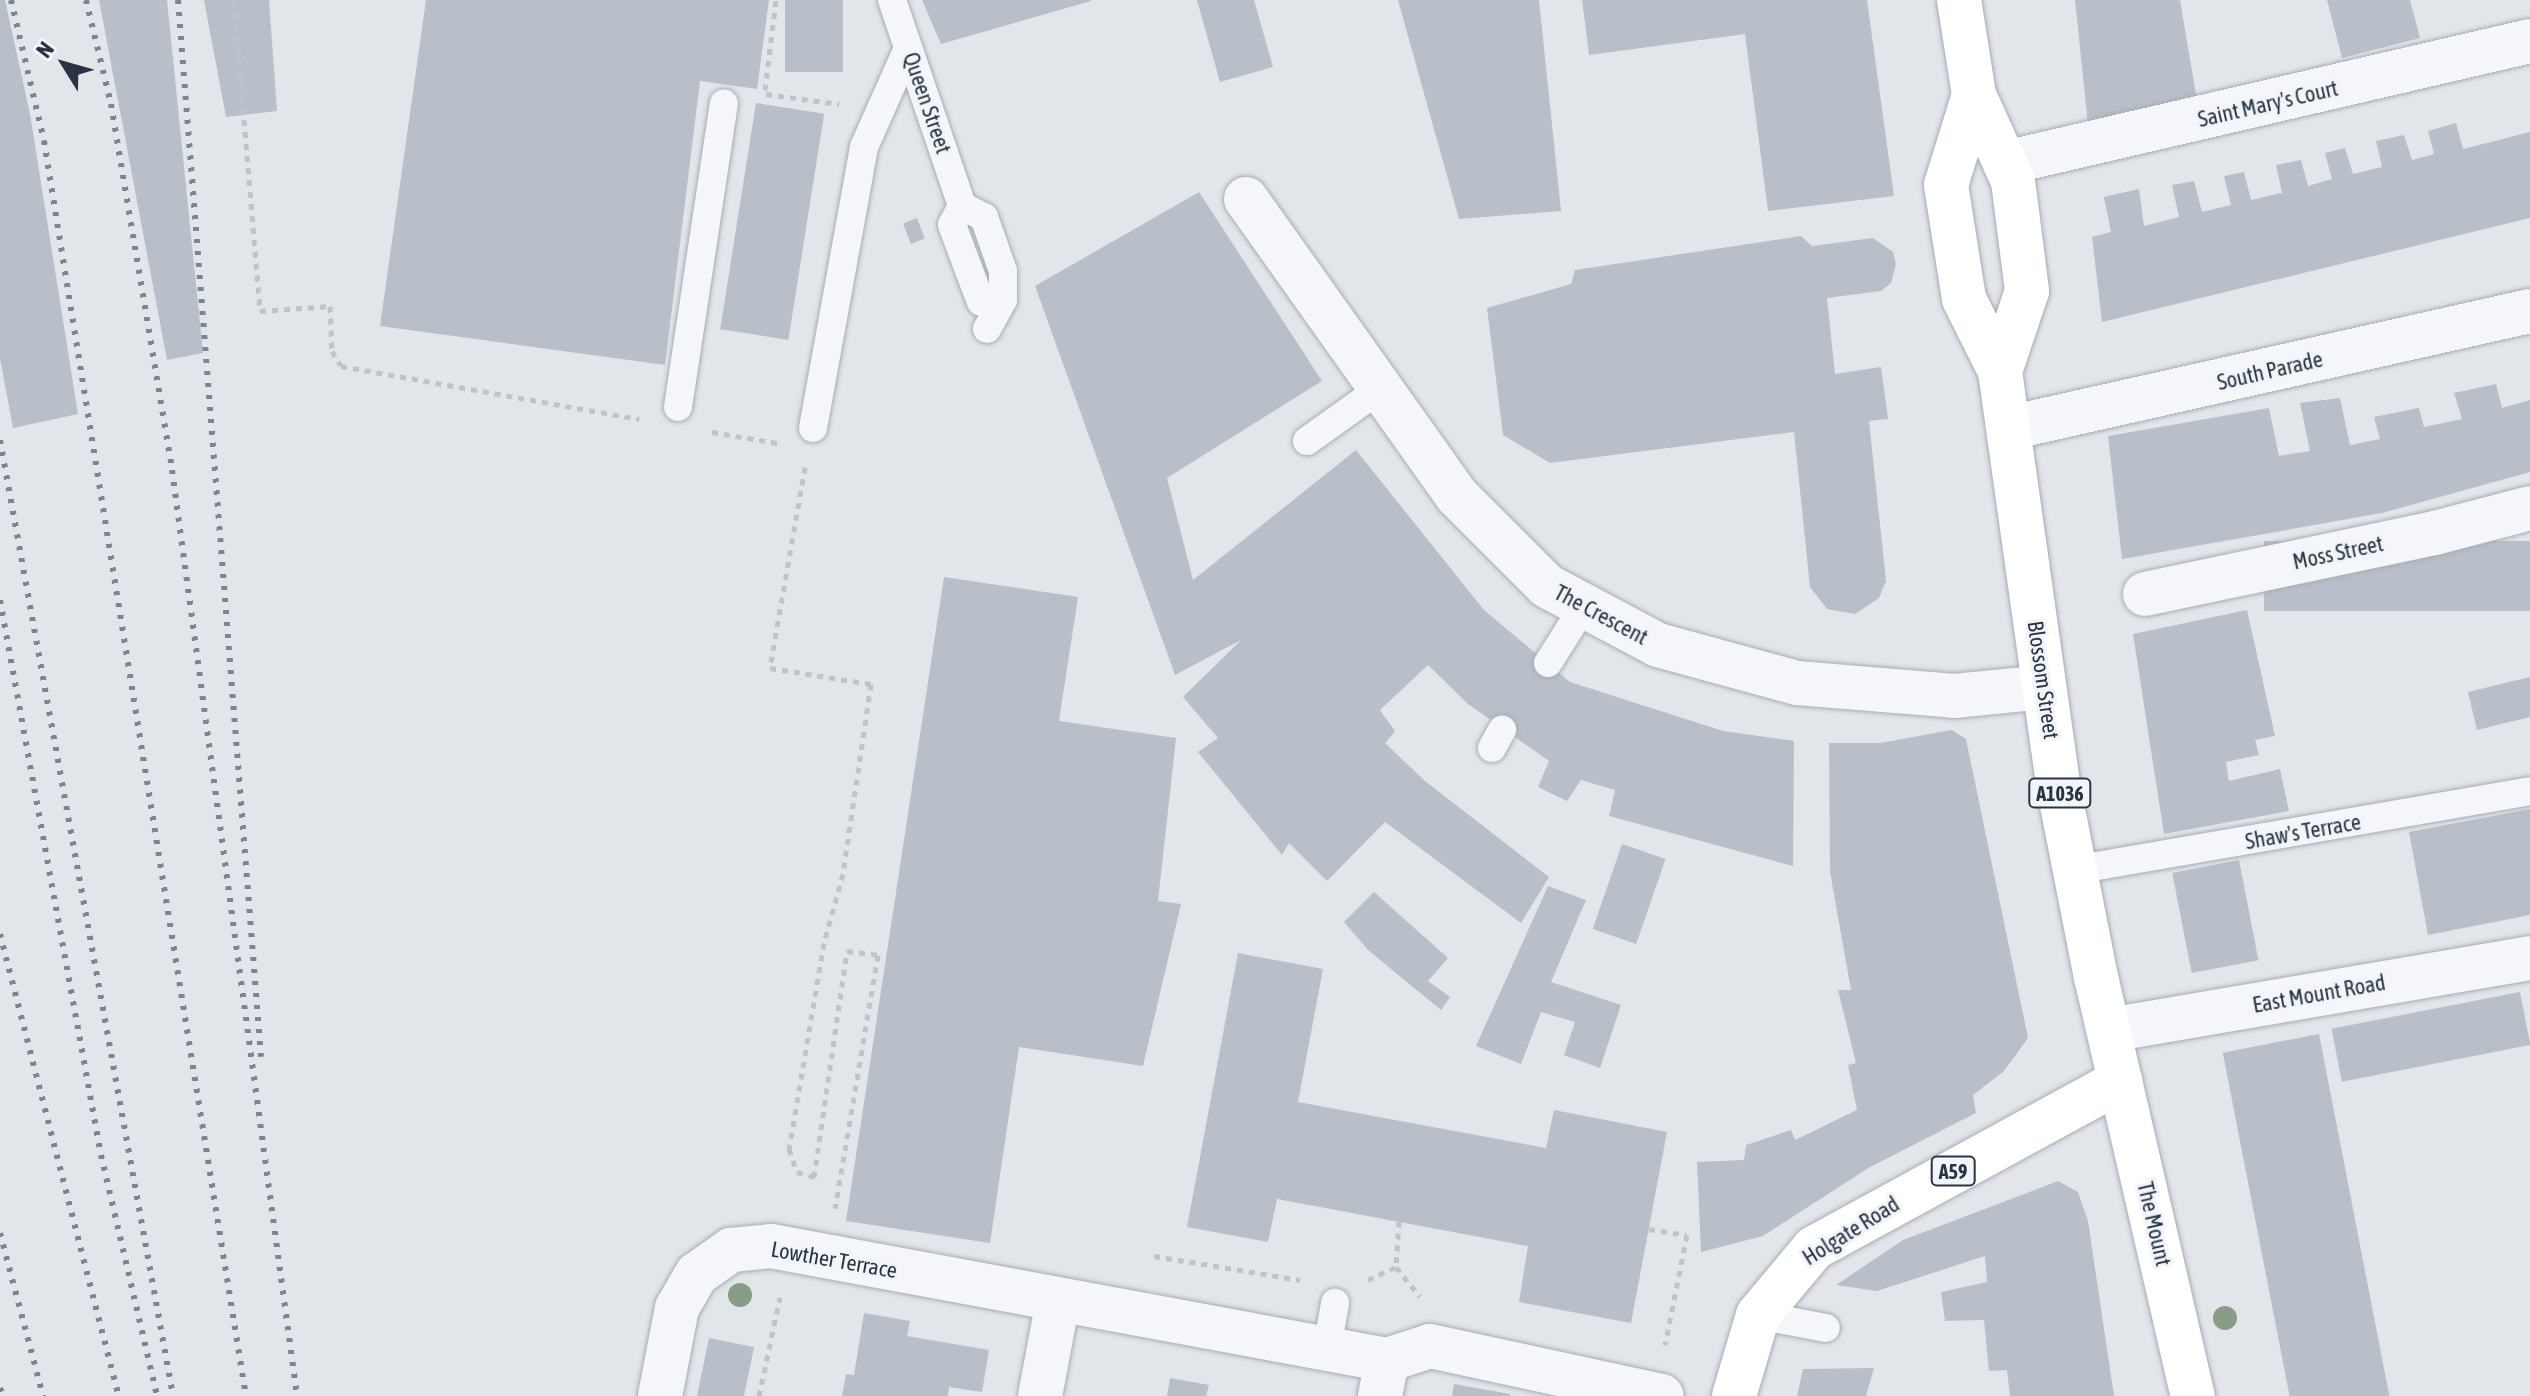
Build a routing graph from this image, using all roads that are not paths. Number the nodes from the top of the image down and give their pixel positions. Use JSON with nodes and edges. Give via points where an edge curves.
{"nodes":[{"id":1,"x":892,"y":0,"type":"edge"},
{"id":2,"x":1959,"y":0,"type":"edge"},
{"id":3,"x":2530,"y":41,"type":"edge"},
{"id":4,"x":908,"y":48,"type":"junction"},
{"id":5,"x":1974,"y":95,"type":"junction"},
{"id":6,"x":724,"y":103,"type":"road end"},
{"id":7,"x":2005,"y":163,"type":"junction"},
{"id":8,"x":1246,"y":199,"type":"dead end"},
{"id":9,"x":962,"y":206,"type":"junction"},
{"id":10,"x":981,"y":302,"type":"dead end"},
{"id":11,"x":2530,"y":311,"type":"edge"},
{"id":12,"x":987,"y":329,"type":"dead end"},
{"id":13,"x":2000,"y":371,"type":"junction"},
{"id":14,"x":1381,"y":388,"type":"junction"},
{"id":15,"x":678,"y":407,"type":"dead end"},
{"id":16,"x":2009,"y":428,"type":"junction"},
{"id":17,"x":803,"y":437,"type":"road end"},
{"id":18,"x":1307,"y":441,"type":"dead end"},
{"id":19,"x":2530,"y":508,"type":"edge"},
{"id":20,"x":2145,"y":594,"type":"dead end"},
{"id":21,"x":1584,"y":606,"type":"junction"},
{"id":22,"x":1548,"y":663,"type":"dead end"},
{"id":23,"x":2044,"y":687,"type":"junction"},
{"id":24,"x":2530,"y":791,"type":"edge"},
{"id":25,"x":2074,"y":870,"type":"junction"},
{"id":26,"x":2530,"y":958,"type":"edge"},
{"id":27,"x":2109,"y":1030,"type":"junction"},
{"id":28,"x":2120,"y":1081,"type":"junction"},
{"id":29,"x":1058,"y":1301,"type":"junction"},
{"id":30,"x":1335,"y":1303,"type":"dead end"},
{"id":31,"x":1758,"y":1315,"type":"junction"},
{"id":32,"x":1826,"y":1328,"type":"dead end"},
{"id":33,"x":1327,"y":1349,"type":"junction"},
{"id":34,"x":1383,"y":1378,"type":"edge"},
{"id":35,"x":2186,"y":1387,"type":"edge"},
{"id":36,"x":1740,"y":1394,"type":"edge"},
{"id":37,"x":660,"y":1396,"type":"edge"},
{"id":38,"x":1040,"y":1396,"type":"edge"},
{"id":39,"x":1662,"y":1396,"type":"edge"}],
"edges":[{"from":1,"to":4,"type":"lane","name":"Queen Street"},
{"from":2,"to":5,"type":"main road","name":"Blossom Street","number":"A1036"},
{"from":3,"to":7,"type":"street","name":"Saint Mary's Court"},
{"from":4,"to":9,"type":"lane","name":"Queen Street"},
{"from":4,"to":17,"type":"lane","via":[[864,147]]},
{"from":5,"to":7,"type":"main road","name":"Blossom Street","number":"A1036"},
{"from":5,"to":13,"type":"main road","name":"Blossom Street","number":"A1036","via":[[1946,185],[1964,299]]},
{"from":6,"to":15,"type":"lane"},
{"from":7,"to":13,"type":"main road","name":"Blossom Street","number":"A1036","via":[[2013,181],[2027,291]]},
{"from":8,"to":14,"type":"street","name":"The Crescent"},
{"from":9,"to":10,"type":"lane","via":[[952,225]]},
{"from":9,"to":12,"type":"lane","via":[[984,217],[1003,271],[1003,300]]},
{"from":11,"to":16,"type":"street","name":"South Parade"},
{"from":13,"to":16,"type":"main road","name":"Blossom Street","number":"A1036"},
{"from":14,"to":18,"type":"lane"},
{"from":14,"to":21,"type":"street","name":"The Crescent","via":[[1457,496],[1547,586]]},
{"from":16,"to":23,"type":"main road","name":"Blossom Street","number":"A1036"},
{"from":19,"to":20,"type":"street","name":"Moss Street"},
{"from":21,"to":22,"type":"lane"},
{"from":21,"to":23,"type":"street","name":"The Crescent","via":[[1658,645],[1797,683],[1954,696]]},
{"from":23,"to":25,"type":"main road","name":"Blossom Street","number":"A1036"},
{"from":24,"to":25,"type":"lane","name":"Shaw's Terrace"},
{"from":25,"to":27,"type":"main road","name":"Blossom Street","number":"A1036"},
{"from":26,"to":27,"type":"street","name":"East Mount Road"},
{"from":27,"to":28,"type":"main road","name":"Blossom Street","number":"A1036"},
{"from":28,"to":31,"type":"main road","name":"Holgate Road","number":"A59","via":[[1814,1248]]},
{"from":28,"to":35,"type":"main road","name":"The Mount","number":"A1036"},
{"from":29,"to":33,"type":"street","name":"Lowther Terrace"},
{"from":29,"to":37,"type":"street","name":"Lowther Terrace","via":[[809,1253],[731,1250],[697,1274],[677,1308]]},
{"from":29,"to":38,"type":"street"},
{"from":30,"to":33,"type":"lane"},
{"from":31,"to":32,"type":"lane"},
{"from":31,"to":36,"type":"main road","name":"Holgate Road","number":"A59"},
{"from":33,"to":34,"type":"street","name":"Lowther Terrace"},
{"from":34,"to":39,"type":"street","name":"Lowther Terrace","via":[[1430,1346]]}]}
